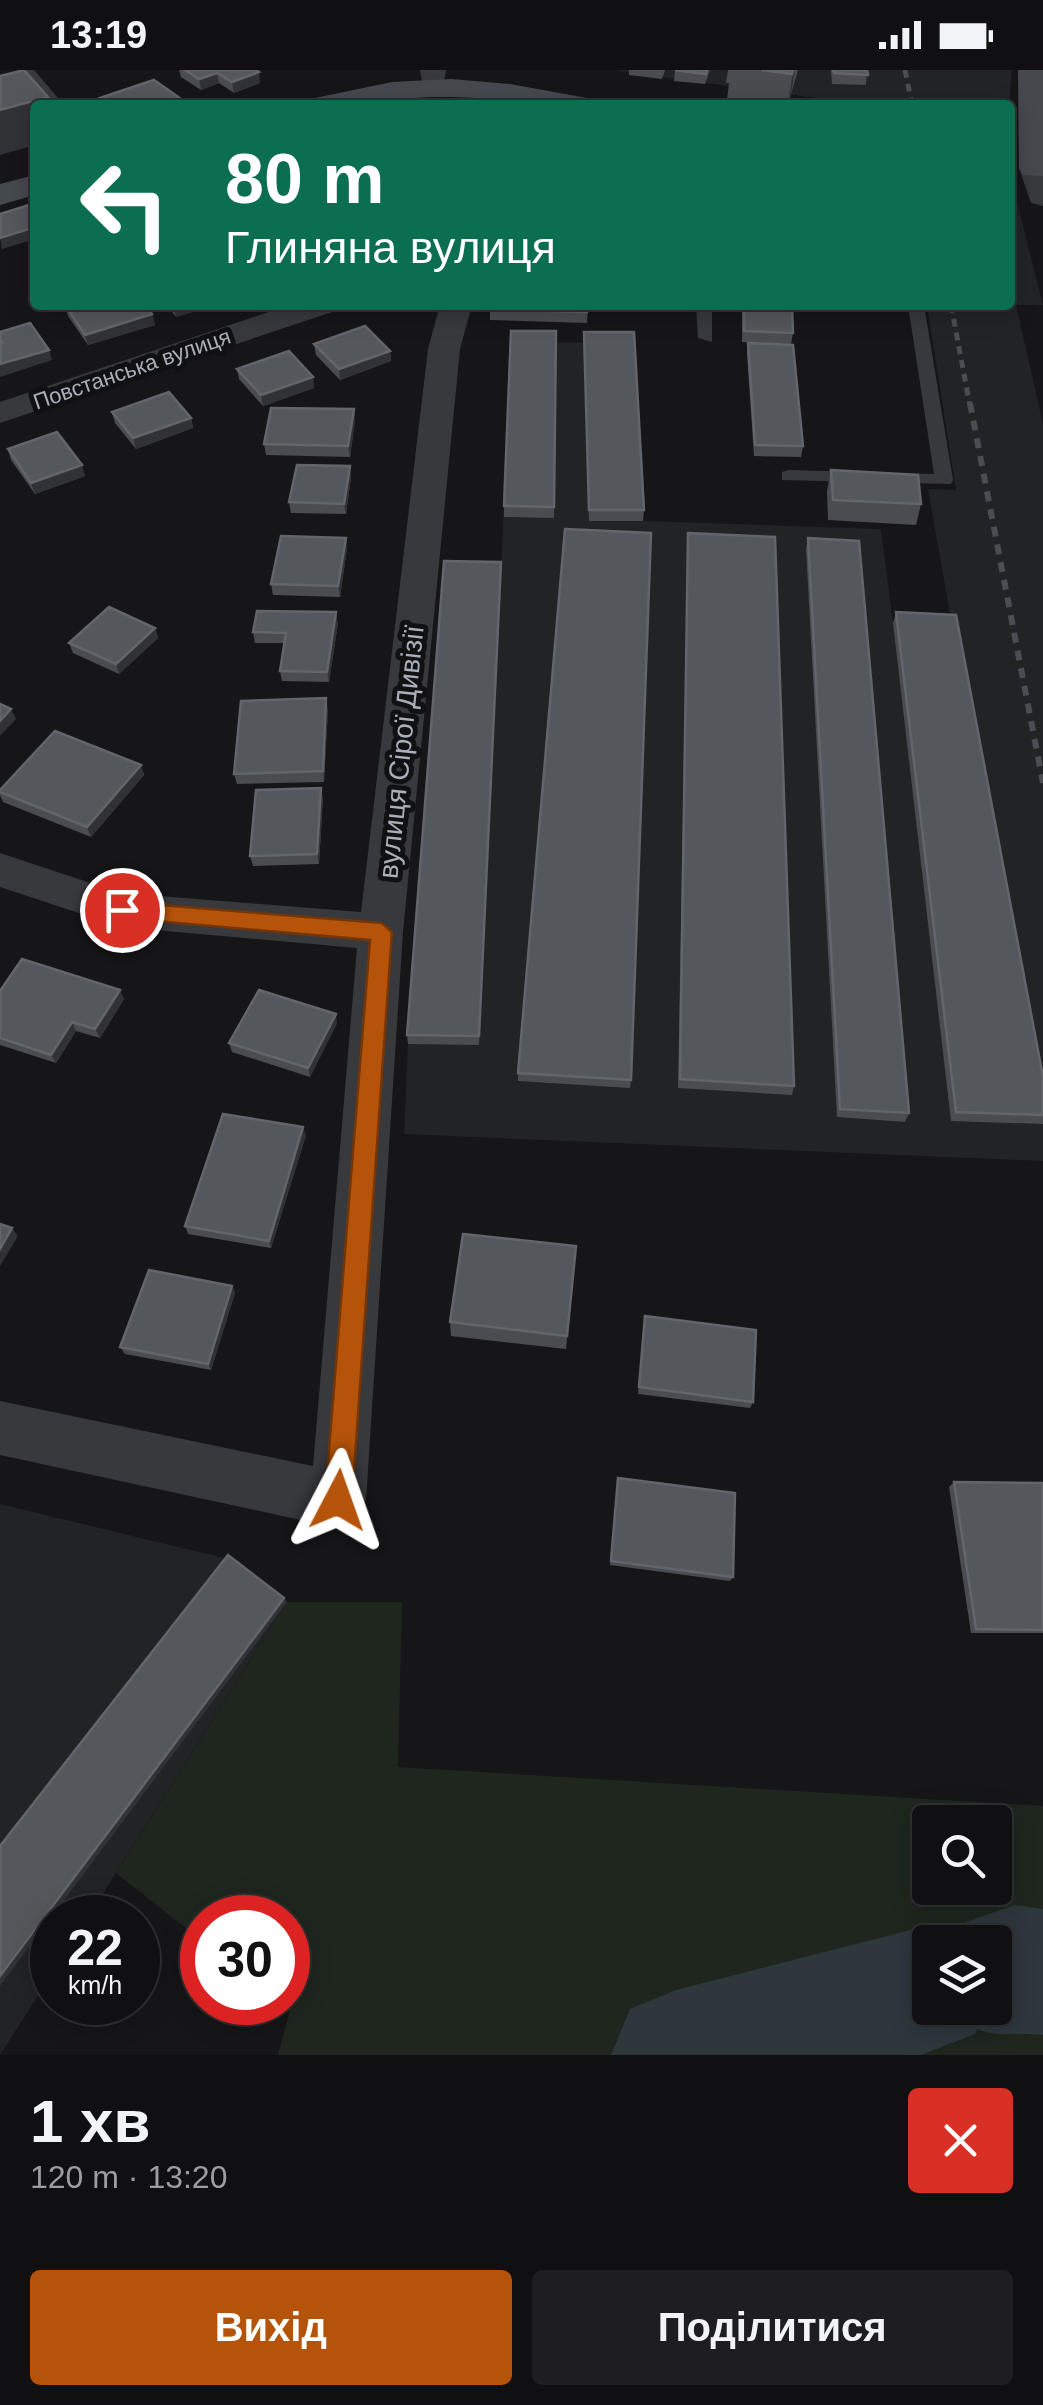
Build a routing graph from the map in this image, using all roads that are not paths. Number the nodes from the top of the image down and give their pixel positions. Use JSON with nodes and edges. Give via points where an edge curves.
{"nodes":[{"id":1,"x":26,"y":70,"type":"edge"},
{"id":2,"x":1033,"y":70,"type":"edge"},
{"id":3,"x":432,"y":78,"type":"edge"},
{"id":4,"x":511,"y":99,"type":"edge"},
{"id":5,"x":33,"y":100,"type":"edge"},
{"id":6,"x":53,"y":100,"type":"edge"},
{"id":7,"x":344,"y":100,"type":"edge"},
{"id":8,"x":1033,"y":175,"type":"edge"},
{"id":9,"x":30,"y":186,"type":"edge"},
{"id":10,"x":0,"y":195,"type":"edge"},
{"id":11,"x":306,"y":310,"type":"edge"},
{"id":12,"x":455,"y":310,"type":"edge"},
{"id":13,"x":704,"y":310,"type":"edge"},
{"id":14,"x":917,"y":310,"type":"edge"},
{"id":15,"x":706,"y":338,"type":"dead end"},
{"id":16,"x":0,"y":413,"type":"edge"},
{"id":17,"x":789,"y":476,"type":"dead end"},
{"id":18,"x":0,"y":870,"type":"edge"},
{"id":19,"x":382,"y":932,"type":"junction"},
{"id":20,"x":0,"y":1428,"type":"edge"}],
"edges":[{"from":1,"to":6,"type":"lane"},
{"from":2,"to":8,"type":"main road"},
{"from":3,"to":4,"type":"main road"},
{"from":3,"to":7,"type":"main road"},
{"from":5,"to":6,"type":"lane"},
{"from":9,"to":10,"type":"main road"},
{"from":11,"to":16,"type":"street","name":"Повстанська вулиця"},
{"from":12,"to":19,"type":"street","name":"вулиця Сірої Дивізії","via":[[444,349]]},
{"from":13,"to":15,"type":"lane"},
{"from":14,"to":17,"type":"lane","via":[[944,480]]},
{"from":18,"to":19,"type":"street","via":[[122,910]]},
{"from":19,"to":20,"type":"street","name":"вулиця Сірої Дивізії","via":[[338,1500]]}]}
